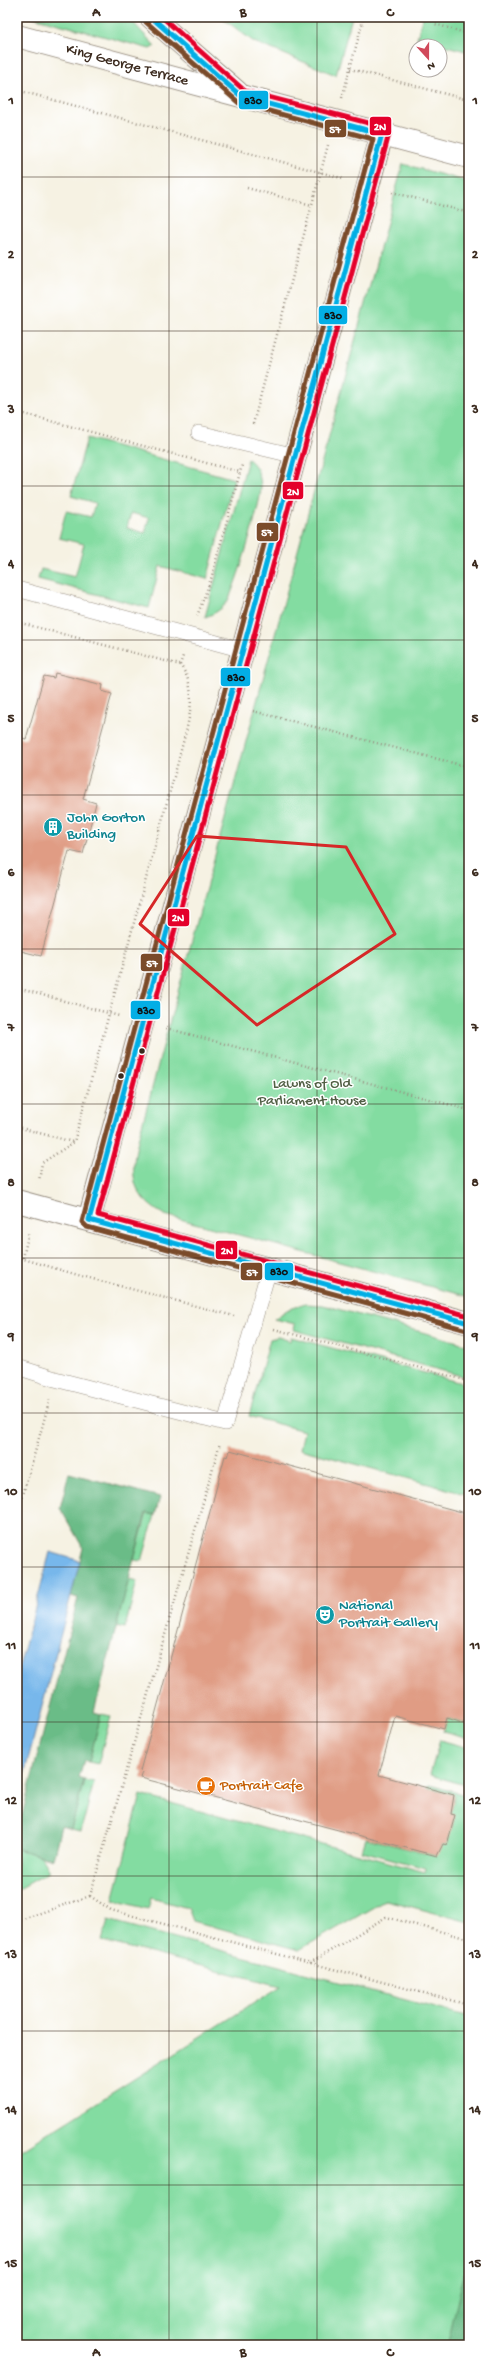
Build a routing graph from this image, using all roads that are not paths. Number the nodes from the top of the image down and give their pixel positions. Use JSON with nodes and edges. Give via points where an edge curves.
{"nodes":[{"id":1,"x":151,"y":17,"type":"edge"},
{"id":2,"x":17,"y":36,"type":"edge"},
{"id":3,"x":242,"y":96,"type":"junction"},
{"id":4,"x":382,"y":134,"type":"junction"},
{"id":5,"x":469,"y":158,"type":"edge"},
{"id":6,"x":199,"y":433,"type":"dead end"},
{"id":7,"x":296,"y":456,"type":"junction"},
{"id":8,"x":17,"y":589,"type":"edge"},
{"id":9,"x":243,"y":650,"type":"junction"},
{"id":10,"x":17,"y":1201,"type":"edge"},
{"id":11,"x":89,"y":1220,"type":"junction"},
{"id":12,"x":268,"y":1269,"type":"junction"},
{"id":13,"x":469,"y":1323,"type":"edge"},
{"id":14,"x":17,"y":1367,"type":"edge"}],
"edges":[{"from":1,"to":3,"type":"street"},
{"from":2,"to":3,"type":"street","name":"King George Terrace"},
{"from":3,"to":4,"type":"street","name":"King George Terrace"},
{"from":4,"to":5,"type":"street","name":"King George Terrace"},
{"from":4,"to":7,"type":"street"},
{"from":6,"to":7,"type":"lane"},
{"from":7,"to":9,"type":"street"},
{"from":8,"to":9,"type":"lane"},
{"from":9,"to":11,"type":"street"},
{"from":10,"to":11,"type":"street"},
{"from":11,"to":12,"type":"street"},
{"from":12,"to":13,"type":"street"},
{"from":12,"to":14,"type":"lane","via":[[225,1423],[55,1380]]}]}
